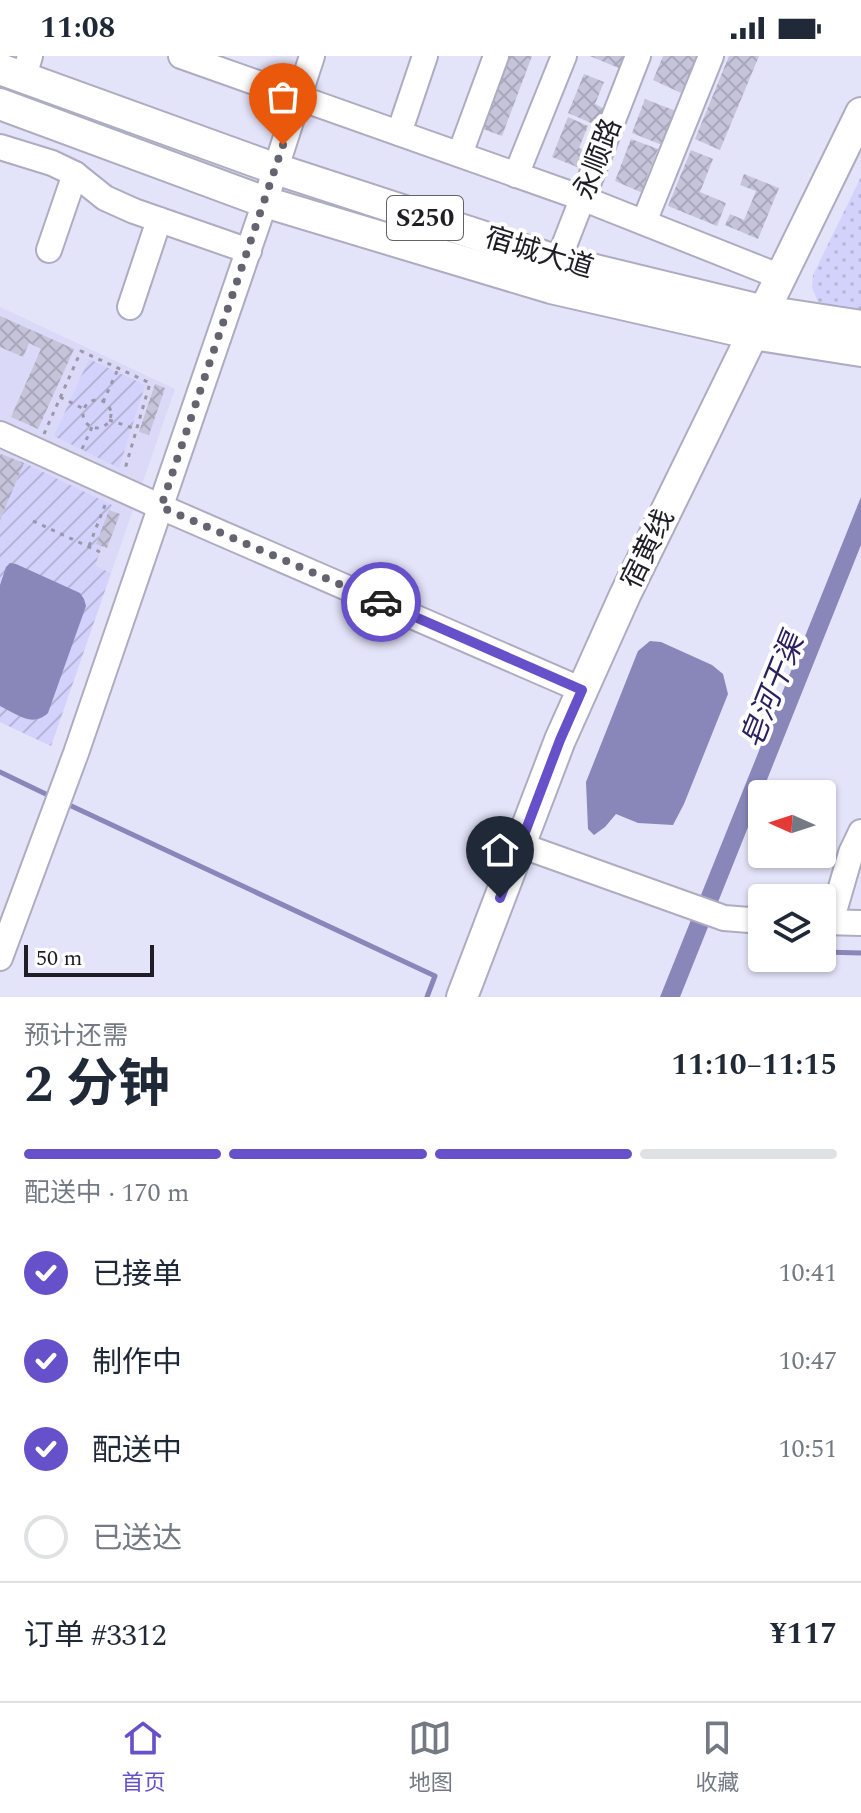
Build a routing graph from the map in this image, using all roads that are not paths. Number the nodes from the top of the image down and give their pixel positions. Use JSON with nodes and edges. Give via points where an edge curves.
{"nodes":[{"id":1,"x":181,"y":56,"type":"edge"},
{"id":2,"x":312,"y":56,"type":"edge"},
{"id":3,"x":425,"y":56,"type":"edge"},
{"id":4,"x":496,"y":56,"type":"edge"},
{"id":5,"x":564,"y":56,"type":"edge"},
{"id":6,"x":638,"y":56,"type":"edge"},
{"id":7,"x":711,"y":56,"type":"edge"},
{"id":8,"x":18,"y":67,"type":"edge"},
{"id":9,"x":298,"y":97,"type":"junction"},
{"id":10,"x":0,"y":104,"type":"edge"},
{"id":11,"x":861,"y":113,"type":"edge"},
{"id":12,"x":399,"y":133,"type":"junction"},
{"id":13,"x":1,"y":152,"type":"edge"},
{"id":14,"x":460,"y":154,"type":"junction"},
{"id":15,"x":276,"y":169,"type":"junction"},
{"id":16,"x":75,"y":174,"type":"junction"},
{"id":17,"x":516,"y":175,"type":"junction"},
{"id":18,"x":582,"y":198,"type":"junction"},
{"id":19,"x":265,"y":202,"type":"junction"},
{"id":20,"x":159,"y":220,"type":"junction"},
{"id":21,"x":644,"y":222,"type":"junction"},
{"id":22,"x":49,"y":250,"type":"dead end"},
{"id":23,"x":249,"y":251,"type":"junction"},
{"id":24,"x":558,"y":261,"type":"junction"},
{"id":25,"x":781,"y":277,"type":"junction"},
{"id":26,"x":130,"y":307,"type":"dead end"},
{"id":27,"x":758,"y":323,"type":"junction"},
{"id":28,"x":861,"y":326,"type":"edge"},
{"id":29,"x":861,"y":351,"type":"edge"},
{"id":30,"x":0,"y":434,"type":"edge"},
{"id":31,"x":161,"y":507,"type":"junction"},
{"id":32,"x":582,"y":690,"type":"junction"},
{"id":33,"x":861,"y":832,"type":"edge"},
{"id":34,"x":520,"y":845,"type":"junction"},
{"id":35,"x":836,"y":894,"type":"edge"},
{"id":36,"x":748,"y":920,"type":"edge"},
{"id":37,"x":836,"y":922,"type":"edge"},
{"id":38,"x":861,"y":923,"type":"edge"},
{"id":39,"x":0,"y":958,"type":"edge"},
{"id":40,"x":462,"y":997,"type":"edge"}],
"edges":[{"from":1,"to":9,"type":"street"},
{"from":2,"to":9,"type":"street"},
{"from":3,"to":12,"type":"street"},
{"from":4,"to":14,"type":"street"},
{"from":5,"to":17,"type":"street"},
{"from":6,"to":18,"type":"street","name":"永顺路"},
{"from":7,"to":21,"type":"street"},
{"from":8,"to":15,"type":"main road","name":"宿城大道","number":"S250"},
{"from":9,"to":12,"type":"street"},
{"from":9,"to":15,"type":"street"},
{"from":10,"to":19,"type":"main road","name":"宿城大道","number":"S250"},
{"from":11,"to":25,"type":"main road","name":"宿黄线"},
{"from":12,"to":14,"type":"street"},
{"from":13,"to":16,"type":"street"},
{"from":14,"to":17,"type":"street"},
{"from":15,"to":19,"type":"street"},
{"from":15,"to":24,"type":"main road","name":"宿城大道","number":"S250"},
{"from":16,"to":20,"type":"street","via":[[105,198]]},
{"from":16,"to":22,"type":"street"},
{"from":17,"to":18,"type":"street"},
{"from":18,"to":21,"type":"street"},
{"from":18,"to":24,"type":"street","name":"永顺路"},
{"from":19,"to":23,"type":"street"},
{"from":19,"to":27,"type":"main road","name":"宿城大道","number":"S250","via":[[551,288]]},
{"from":20,"to":23,"type":"street"},
{"from":20,"to":26,"type":"street"},
{"from":21,"to":25,"type":"street"},
{"from":23,"to":31,"type":"street"},
{"from":24,"to":27,"type":"main road","name":"宿城大道","number":"S250"},
{"from":25,"to":27,"type":"main road","name":"宿黄线"},
{"from":27,"to":28,"type":"main road","name":"宿城大道","number":"S250"},
{"from":27,"to":29,"type":"main road","name":"宿城大道","number":"S250"},
{"from":27,"to":32,"type":"main road","name":"宿黄线"},
{"from":30,"to":31,"type":"street"},
{"from":31,"to":32,"type":"street"},
{"from":31,"to":39,"type":"street"},
{"from":32,"to":34,"type":"main road","name":"宿黄线"},
{"from":33,"to":35,"type":"street"},
{"from":34,"to":36,"type":"street","via":[[724,918]]},
{"from":34,"to":40,"type":"main road","name":"宿黄线"},
{"from":37,"to":38,"type":"street"}]}
